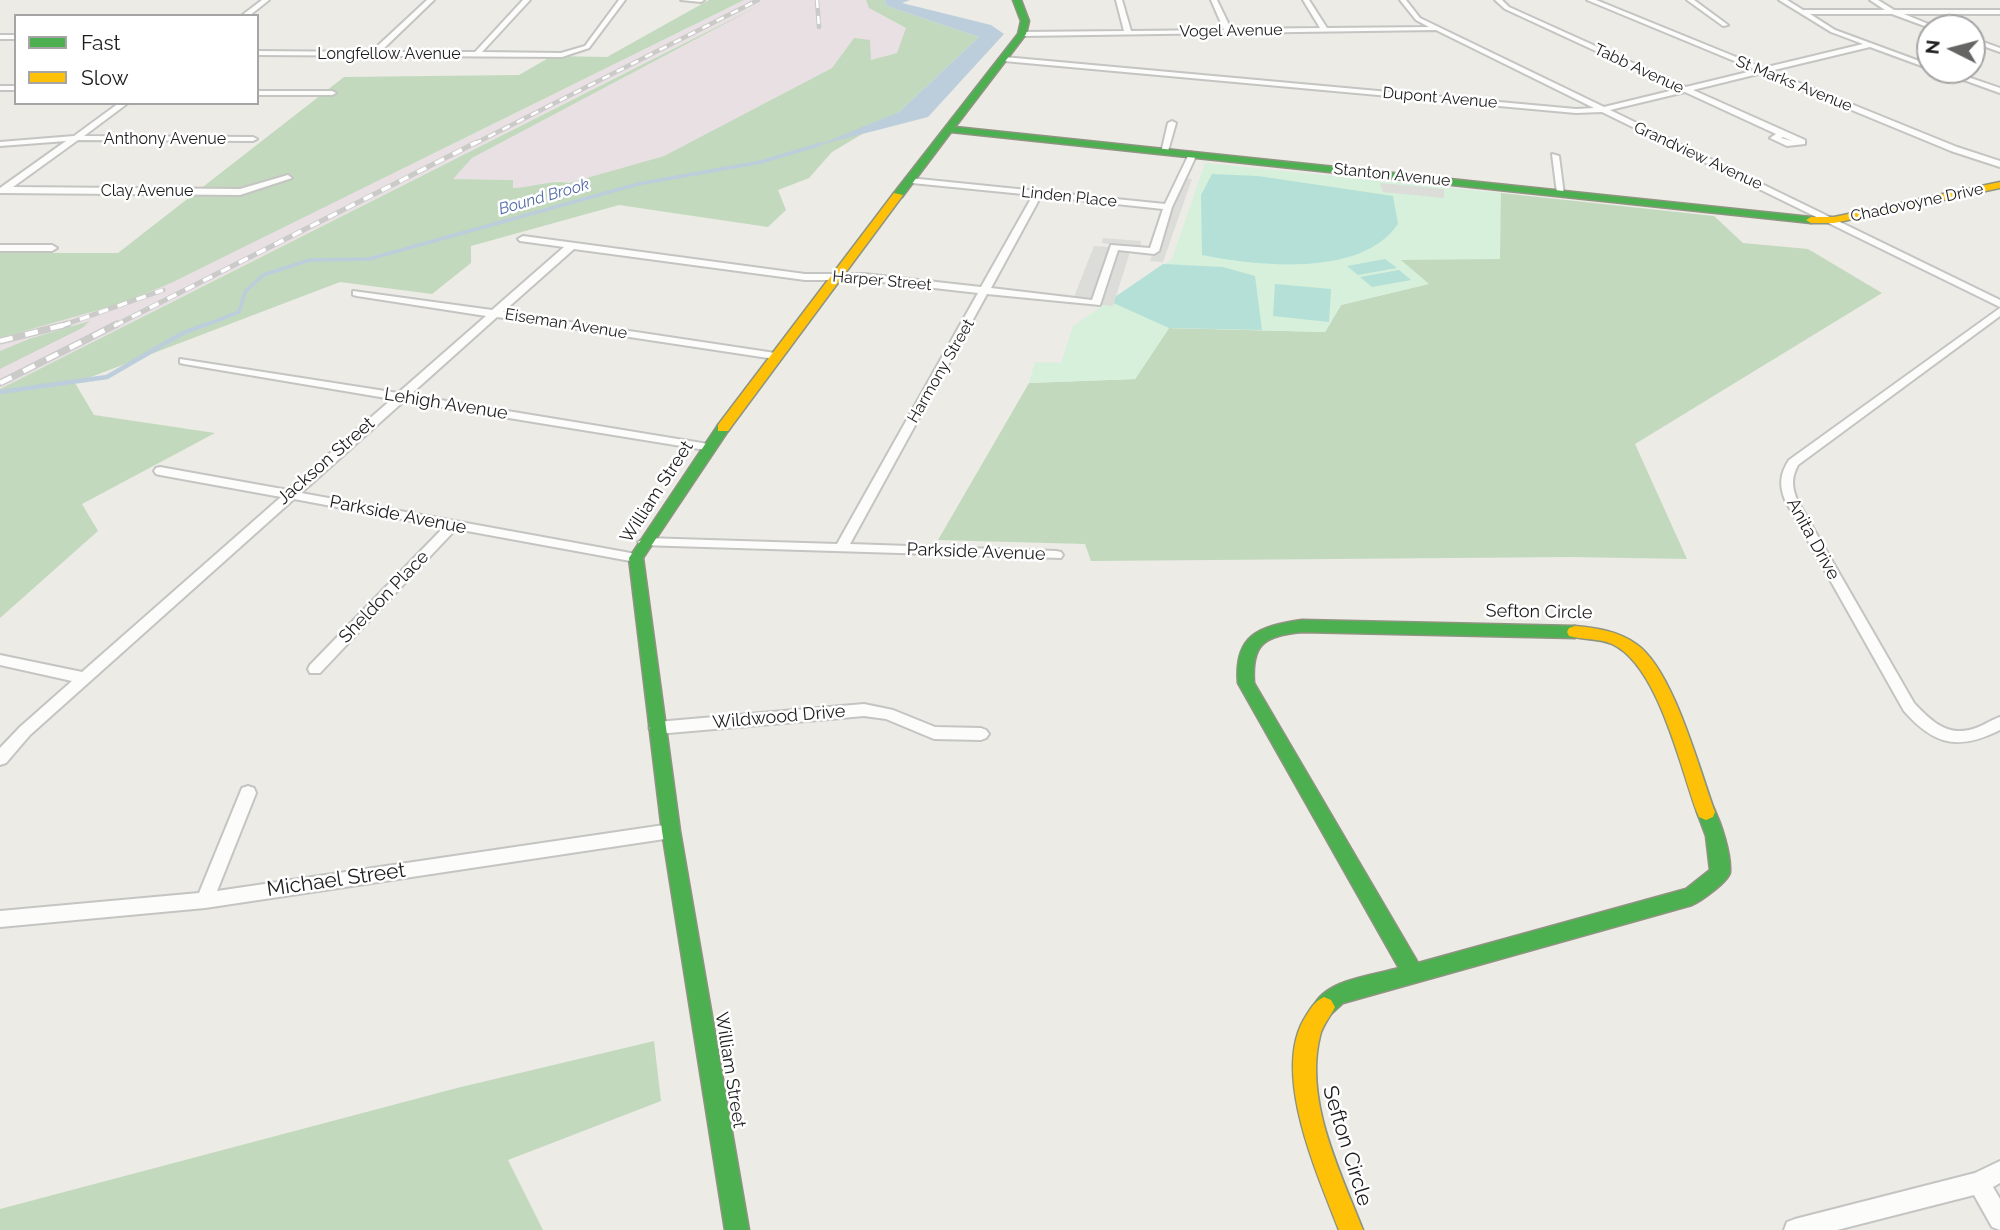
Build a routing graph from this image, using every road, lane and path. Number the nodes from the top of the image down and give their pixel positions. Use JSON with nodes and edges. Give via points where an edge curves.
{"nodes":[{"id":1,"x":266,"y":0,"type":"edge"},
{"id":2,"x":431,"y":0,"type":"edge"},
{"id":3,"x":527,"y":0,"type":"edge"},
{"id":4,"x":622,"y":0,"type":"edge"},
{"id":5,"x":684,"y":0,"type":"edge"},
{"id":6,"x":701,"y":0,"type":"edge"},
{"id":7,"x":1017,"y":0,"type":"edge"},
{"id":8,"x":1119,"y":0,"type":"edge"},
{"id":9,"x":1214,"y":0,"type":"edge"},
{"id":10,"x":1306,"y":0,"type":"edge"},
{"id":11,"x":1403,"y":0,"type":"edge"},
{"id":12,"x":1498,"y":0,"type":"edge"},
{"id":13,"x":1590,"y":0,"type":"edge"},
{"id":14,"x":1690,"y":0,"type":"edge"},
{"id":15,"x":1782,"y":0,"type":"edge"},
{"id":16,"x":1873,"y":0,"type":"edge"},
{"id":17,"x":1980,"y":4,"type":"dead end"},
{"id":18,"x":1800,"y":12,"type":"junction"},
{"id":19,"x":1893,"y":12,"type":"junction"},
{"id":20,"x":1991,"y":12,"type":"junction"},
{"id":21,"x":247,"y":14,"type":"edge"},
{"id":22,"x":2000,"y":14,"type":"edge"},
{"id":23,"x":1916,"y":21,"type":"edge"},
{"id":24,"x":1725,"y":25,"type":"dead end"},
{"id":25,"x":1324,"y":29,"type":"junction"},
{"id":26,"x":1440,"y":29,"type":"junction"},
{"id":27,"x":1228,"y":31,"type":"junction"},
{"id":28,"x":1128,"y":32,"type":"junction"},
{"id":29,"x":1023,"y":34,"type":"junction"},
{"id":30,"x":1869,"y":45,"type":"junction"},
{"id":31,"x":259,"y":53,"type":"edge"},
{"id":32,"x":373,"y":54,"type":"junction"},
{"id":33,"x":477,"y":54,"type":"junction"},
{"id":34,"x":1004,"y":59,"type":"junction"},
{"id":35,"x":1916,"y":62,"type":"edge"},
{"id":36,"x":1761,"y":71,"type":"junction"},
{"id":37,"x":1980,"y":84,"type":"edge"},
{"id":38,"x":1685,"y":90,"type":"junction"},
{"id":39,"x":2000,"y":91,"type":"edge"},
{"id":40,"x":259,"y":93,"type":"edge"},
{"id":41,"x":332,"y":93,"type":"dead end"},
{"id":42,"x":121,"y":105,"type":"edge"},
{"id":43,"x":1601,"y":110,"type":"junction"},
{"id":44,"x":1172,"y":124,"type":"dead end"},
{"id":45,"x":950,"y":129,"type":"junction"},
{"id":46,"x":1783,"y":134,"type":"dead end"},
{"id":47,"x":76,"y":138,"type":"junction"},
{"id":48,"x":253,"y":139,"type":"dead end"},
{"id":49,"x":0,"y":144,"type":"edge"},
{"id":50,"x":1164,"y":151,"type":"junction"},
{"id":51,"x":1193,"y":154,"type":"junction"},
{"id":52,"x":1555,"y":156,"type":"dead end"},
{"id":53,"x":2000,"y":164,"type":"edge"},
{"id":54,"x":288,"y":178,"type":"dead end"},
{"id":55,"x":912,"y":180,"type":"junction"},
{"id":56,"x":2000,"y":185,"type":"edge"},
{"id":57,"x":2,"y":192,"type":"edge"},
{"id":58,"x":1561,"y":193,"type":"junction"},
{"id":59,"x":1038,"y":194,"type":"junction"},
{"id":60,"x":1168,"y":207,"type":"junction"},
{"id":61,"x":1834,"y":220,"type":"junction"},
{"id":62,"x":523,"y":239,"type":"dead end"},
{"id":63,"x":571,"y":246,"type":"junction"},
{"id":64,"x":0,"y":248,"type":"edge"},
{"id":65,"x":52,"y":248,"type":"dead end"},
{"id":66,"x":838,"y":276,"type":"junction"},
{"id":67,"x":986,"y":292,"type":"junction"},
{"id":68,"x":357,"y":293,"type":"dead end"},
{"id":69,"x":2000,"y":304,"type":"edge"},
{"id":70,"x":2000,"y":311,"type":"edge"},
{"id":71,"x":495,"y":314,"type":"junction"},
{"id":72,"x":775,"y":356,"type":"junction"},
{"id":73,"x":184,"y":361,"type":"dead end"},
{"id":74,"x":399,"y":396,"type":"junction"},
{"id":75,"x":708,"y":448,"type":"junction"},
{"id":76,"x":160,"y":471,"type":"dead end"},
{"id":77,"x":288,"y":494,"type":"junction"},
{"id":78,"x":453,"y":525,"type":"junction"},
{"id":79,"x":645,"y":542,"type":"junction"},
{"id":80,"x":841,"y":548,"type":"junction"},
{"id":81,"x":1056,"y":555,"type":"dead end"},
{"id":82,"x":636,"y":558,"type":"junction"},
{"id":83,"x":0,"y":660,"type":"edge"},
{"id":84,"x":315,"y":669,"type":"dead end"},
{"id":85,"x":85,"y":678,"type":"junction"},
{"id":86,"x":2000,"y":723,"type":"edge"},
{"id":87,"x":657,"y":728,"type":"junction"},
{"id":88,"x":981,"y":734,"type":"dead end"},
{"id":89,"x":0,"y":759,"type":"edge"},
{"id":90,"x":248,"y":793,"type":"dead end"},
{"id":91,"x":671,"y":831,"type":"junction"},
{"id":92,"x":205,"y":900,"type":"junction"},
{"id":93,"x":0,"y":919,"type":"edge"},
{"id":94,"x":1413,"y":974,"type":"junction"},
{"id":95,"x":2000,"y":1171,"type":"edge"},
{"id":96,"x":1979,"y":1183,"type":"junction"},
{"id":97,"x":2000,"y":1219,"type":"edge"},
{"id":98,"x":737,"y":1230,"type":"edge"},
{"id":99,"x":1351,"y":1230,"type":"edge"},
{"id":100,"x":1795,"y":1230,"type":"edge"}],
"edges":[{"from":1,"to":21,"type":"street"},
{"from":2,"to":32,"type":"street"},
{"from":3,"to":33,"type":"street"},
{"from":4,"to":33,"type":"street","name":"Longfellow Avenue","via":[[587,47],[562,54]]},
{"from":5,"to":6,"type":"street"},
{"from":7,"to":29,"type":"street","via":[[1023,9]]},
{"from":8,"to":28,"type":"street"},
{"from":9,"to":27,"type":"street"},
{"from":10,"to":25,"type":"street"},
{"from":11,"to":26,"type":"street","name":"Grandview Avenue","via":[[1418,19]]},
{"from":12,"to":38,"type":"street","name":"Tabb Avenue"},
{"from":13,"to":36,"type":"street","name":"St Marks Avenue"},
{"from":14,"to":24,"type":"street"},
{"from":15,"to":18,"type":"street"},
{"from":16,"to":19,"type":"street"},
{"from":17,"to":20,"type":"street"},
{"from":18,"to":19,"type":"street"},
{"from":18,"to":30,"type":"street"},
{"from":19,"to":20,"type":"street"},
{"from":19,"to":23,"type":"street"},
{"from":20,"to":22,"type":"street"},
{"from":25,"to":26,"type":"street","name":"Vogel Avenue"},
{"from":25,"to":27,"type":"street","name":"Vogel Avenue"},
{"from":26,"to":43,"type":"street","name":"Grandview Avenue"},
{"from":27,"to":28,"type":"street","name":"Vogel Avenue"},
{"from":28,"to":29,"type":"street","name":"Vogel Avenue"},
{"from":29,"to":34,"type":"street","name":"William Street"},
{"from":30,"to":35,"type":"street"},
{"from":30,"to":36,"type":"street","name":"Dupont Avenue"},
{"from":31,"to":32,"type":"street","name":"Longfellow Avenue"},
{"from":32,"to":33,"type":"street","name":"Longfellow Avenue"},
{"from":34,"to":43,"type":"street","name":"Dupont Avenue"},
{"from":34,"to":45,"type":"street","name":"William Street"},
{"from":36,"to":38,"type":"street","name":"Dupont Avenue"},
{"from":36,"to":53,"type":"street","name":"St Marks Avenue"},
{"from":37,"to":39,"type":"street"},
{"from":38,"to":43,"type":"street","name":"Dupont Avenue"},
{"from":38,"to":46,"type":"street","name":"Tabb Avenue"},
{"from":40,"to":41,"type":"street"},
{"from":42,"to":47,"type":"street"},
{"from":43,"to":61,"type":"street","name":"Grandview Avenue"},
{"from":44,"to":50,"type":"street"},
{"from":45,"to":50,"type":"street","name":"Stanton Avenue"},
{"from":45,"to":55,"type":"street","name":"William Street"},
{"from":47,"to":48,"type":"street","name":"Anthony Avenue"},
{"from":47,"to":49,"type":"street","name":"Anthony Avenue"},
{"from":47,"to":57,"type":"street"},
{"from":50,"to":51,"type":"street","name":"Stanton Avenue"},
{"from":51,"to":58,"type":"street","name":"Stanton Avenue"},
{"from":51,"to":60,"type":"street"},
{"from":52,"to":58,"type":"street"},
{"from":54,"to":57,"type":"street","name":"Clay Avenue","via":[[240,192]]},
{"from":55,"to":59,"type":"street","name":"Linden Place"},
{"from":55,"to":66,"type":"street","name":"William Street"},
{"from":56,"to":61,"type":"street","name":"Chadovoyne Drive"},
{"from":58,"to":61,"type":"street","name":"Stanton Avenue"},
{"from":59,"to":60,"type":"street","name":"Linden Place"},
{"from":59,"to":67,"type":"street","name":"Harmony Street"},
{"from":60,"to":67,"type":"street","name":"Harper Street","via":[[1154,251],[1114,247],[1096,303]]},
{"from":61,"to":69,"type":"street","name":"Grandview Avenue"},
{"from":62,"to":63,"type":"street","name":"Harper Street"},
{"from":63,"to":66,"type":"street","name":"Harper Street","via":[[804,277]]},
{"from":63,"to":71,"type":"street","name":"Jackson Street"},
{"from":64,"to":65,"type":"street"},
{"from":66,"to":67,"type":"street","name":"Harper Street"},
{"from":66,"to":72,"type":"street","name":"William Street"},
{"from":67,"to":80,"type":"street","name":"Harmony Street"},
{"from":68,"to":71,"type":"street","name":"Eiseman Avenue"},
{"from":70,"to":86,"type":"street","name":"Anita Drive","via":[[1793,463],[1785,485],[1921,721],[1962,738]]},
{"from":71,"to":72,"type":"street","name":"Eiseman Avenue"},
{"from":71,"to":74,"type":"street","name":"Jackson Street"},
{"from":72,"to":75,"type":"street","name":"William Street"},
{"from":73,"to":74,"type":"street","name":"Lehigh Avenue"},
{"from":74,"to":75,"type":"street","name":"Lehigh Avenue"},
{"from":74,"to":77,"type":"street","name":"Jackson Street"},
{"from":75,"to":79,"type":"street","name":"William Street"},
{"from":76,"to":77,"type":"street","name":"Parkside Avenue"},
{"from":77,"to":78,"type":"street","name":"Parkside Avenue"},
{"from":77,"to":85,"type":"street","name":"Jackson Street"},
{"from":78,"to":82,"type":"street","name":"Parkside Avenue"},
{"from":78,"to":84,"type":"street","name":"Sheldon Place"},
{"from":79,"to":80,"type":"street","name":"Parkside Avenue"},
{"from":79,"to":82,"type":"street","name":"William Street"},
{"from":80,"to":81,"type":"street","name":"Parkside Avenue"},
{"from":82,"to":87,"type":"street","name":"William Street"},
{"from":83,"to":85,"type":"street"},
{"from":85,"to":89,"type":"street","name":"Jackson Street"},
{"from":87,"to":88,"type":"street","name":"Wildwood Drive","via":[[863,710],[888,714],[934,733]]},
{"from":87,"to":91,"type":"street","name":"William Street"},
{"from":90,"to":92,"type":"street"},
{"from":91,"to":92,"type":"street","name":"Michael Street"},
{"from":91,"to":98,"type":"street","name":"William Street"},
{"from":92,"to":93,"type":"street","name":"Michael Street"},
{"from":94,"to":94,"type":"street","name":"Sefton Circle","via":[[1692,896],[1720,873],[1715,836],[1655,672],[1616,637],[1598,632],[1302,626],[1270,631],[1254,639],[1245,653],[1246,683]]},
{"from":94,"to":99,"type":"street","name":"Sefton Circle","via":[[1337,996],[1311,1023],[1303,1064],[1311,1116]]},
{"from":95,"to":96,"type":"street"},
{"from":96,"to":97,"type":"street"},
{"from":96,"to":100,"type":"street"}]}
